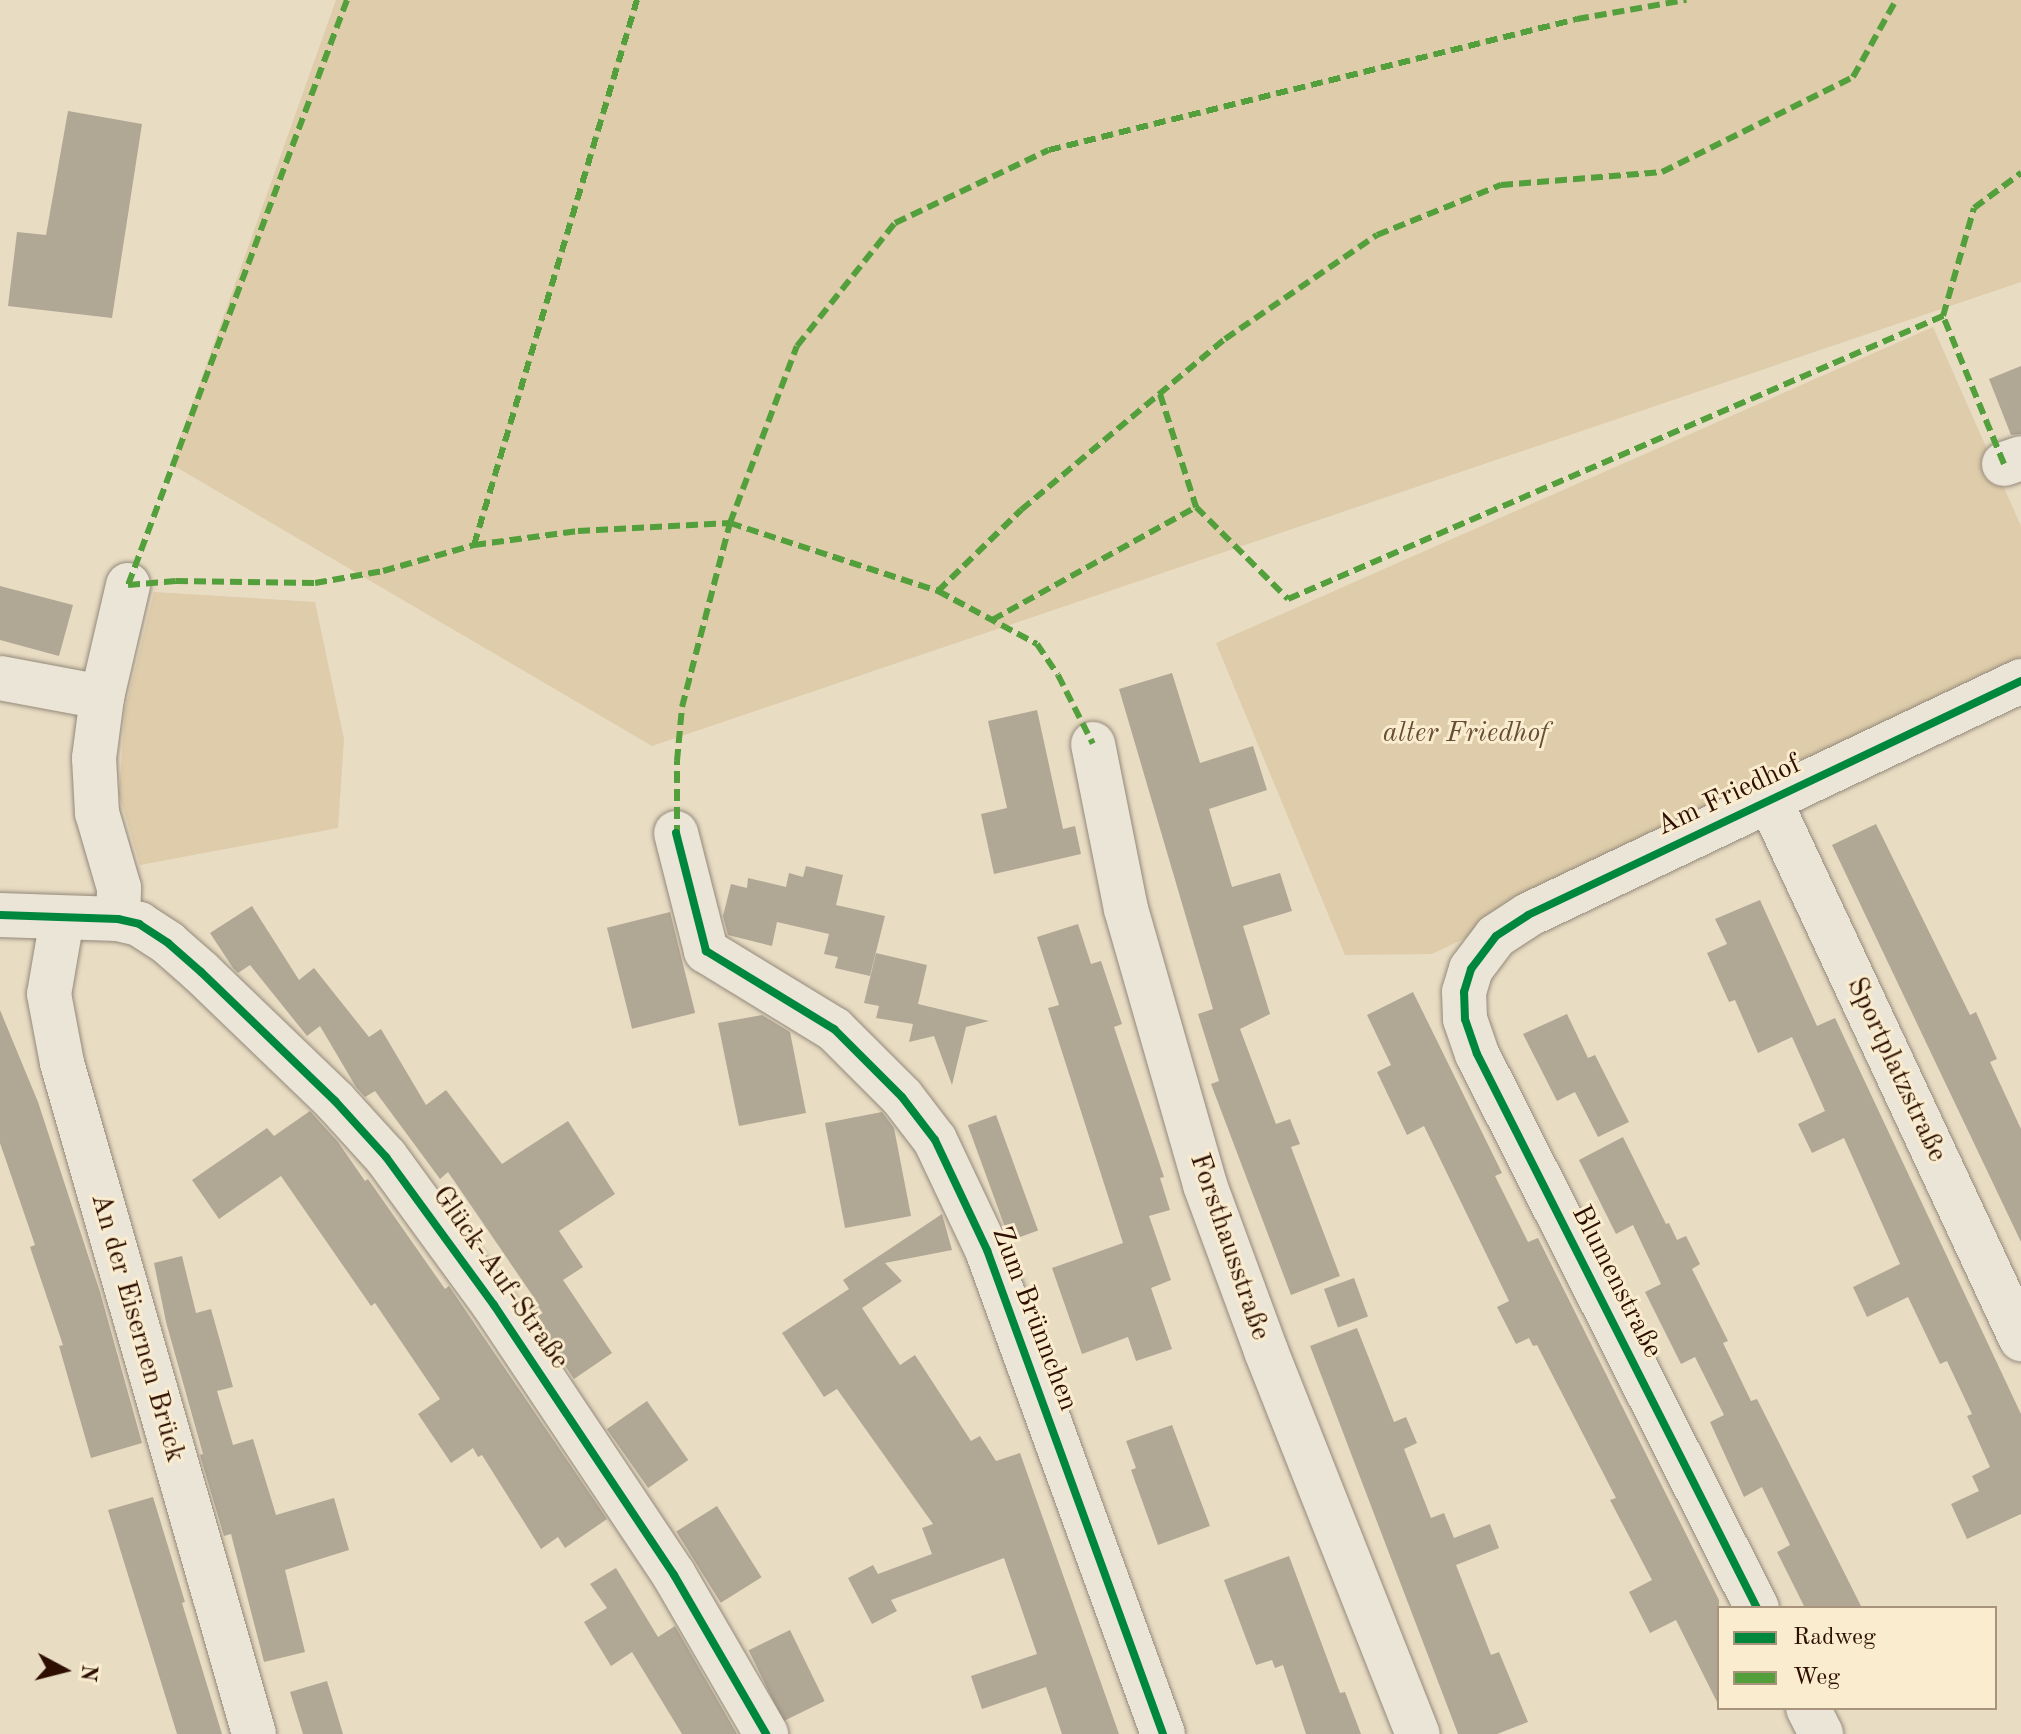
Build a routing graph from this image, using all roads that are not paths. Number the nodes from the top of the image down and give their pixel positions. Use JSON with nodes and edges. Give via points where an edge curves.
{"nodes":[{"id":1,"x":128,"y":585,"type":"dead end"},
{"id":2,"x":0,"y":678,"type":"edge"},
{"id":3,"x":2021,"y":681,"type":"edge"},
{"id":4,"x":102,"y":697,"type":"junction"},
{"id":5,"x":1093,"y":744,"type":"dead end"},
{"id":6,"x":1770,"y":801,"type":"junction"},
{"id":7,"x":676,"y":833,"type":"dead end"},
{"id":8,"x":0,"y":915,"type":"edge"},
{"id":9,"x":62,"y":919,"type":"junction"},
{"id":10,"x":118,"y":919,"type":"junction"},
{"id":11,"x":1471,"y":969,"type":"joint"},
{"id":12,"x":2021,"y":1339,"type":"edge"},
{"id":13,"x":1756,"y":1606,"type":"edge"},
{"id":14,"x":1809,"y":1710,"type":"edge"},
{"id":15,"x":254,"y":1734,"type":"edge"},
{"id":16,"x":766,"y":1734,"type":"edge"},
{"id":17,"x":1163,"y":1734,"type":"edge"},
{"id":18,"x":1418,"y":1734,"type":"edge"},
{"id":19,"x":1821,"y":1734,"type":"edge"}],
"edges":[{"from":1,"to":4,"type":"street"},
{"from":2,"to":4,"type":"street"},
{"from":3,"to":6,"type":"street","name":"Am Friedhof"},
{"from":4,"to":10,"type":"street","via":[[94,758],[97,813],[119,888]]},
{"from":5,"to":18,"type":"street","name":"Forsthausstraße","via":[[1126,909],[1205,1185]]},
{"from":6,"to":11,"type":"street","name":"Am Friedhof","via":[[1528,915],[1496,936]]},
{"from":6,"to":12,"type":"street","name":"Sportplatzstraße"},
{"from":7,"to":17,"type":"street","name":"Zum Brünnchen","via":[[706,951],[834,1029],[902,1097],[935,1140],[987,1250]]},
{"from":8,"to":9,"type":"street"},
{"from":9,"to":10,"type":"street"},
{"from":9,"to":15,"type":"street","name":"An der Eisernen Brück","via":[[49,994],[62,1063]]},
{"from":10,"to":16,"type":"street","name":"Glück-Auf-Straße","via":[[139,924],[168,943],[335,1101],[386,1157],[494,1305],[674,1575]]},
{"from":11,"to":13,"type":"street","name":"Blumenstraße","via":[[1464,992],[1465,1019],[1477,1054]]},
{"from":14,"to":19,"type":"street"}]}
